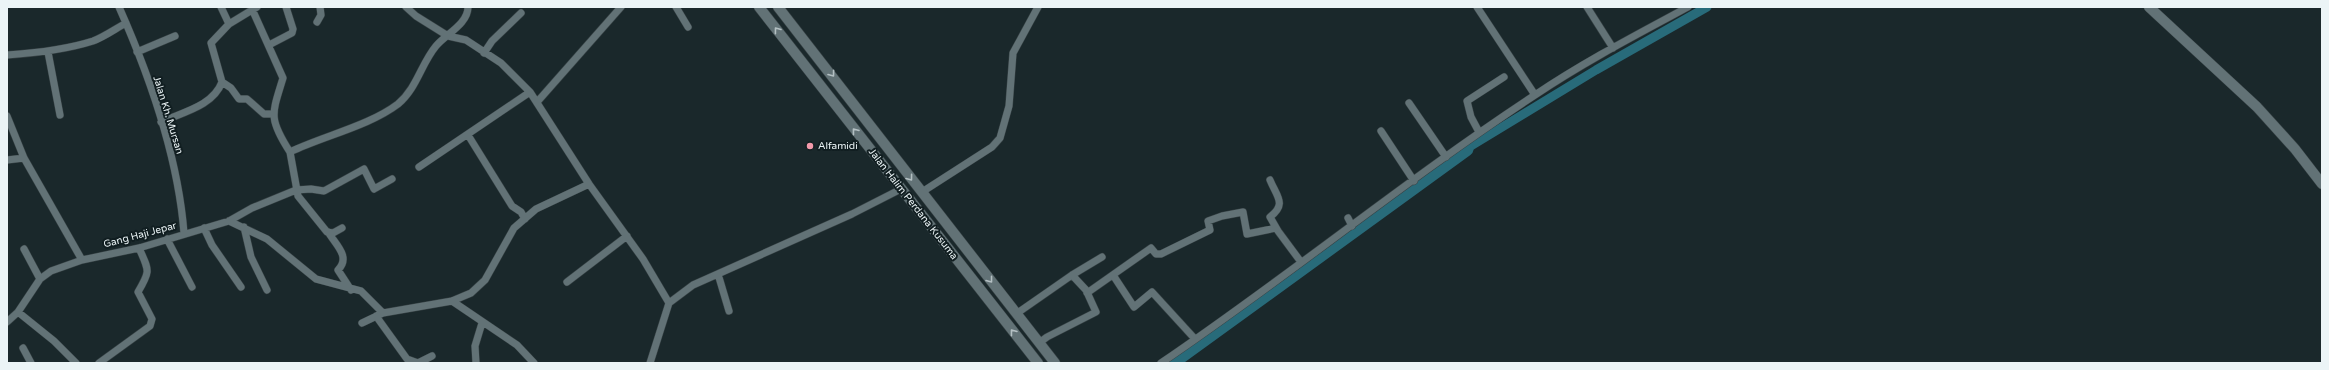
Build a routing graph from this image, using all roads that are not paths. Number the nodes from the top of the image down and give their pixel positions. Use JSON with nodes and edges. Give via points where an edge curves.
{"nodes":[{"id":1,"x":119,"y":7,"type":"edge"},
{"id":2,"x":221,"y":7,"type":"edge"},
{"id":3,"x":286,"y":7,"type":"edge"},
{"id":4,"x":320,"y":7,"type":"edge"},
{"id":5,"x":406,"y":7,"type":"edge"},
{"id":6,"x":468,"y":7,"type":"edge"},
{"id":7,"x":621,"y":7,"type":"edge"},
{"id":8,"x":676,"y":7,"type":"edge"},
{"id":9,"x":759,"y":7,"type":"edge"},
{"id":10,"x":778,"y":7,"type":"edge"},
{"id":11,"x":1038,"y":7,"type":"edge"},
{"id":12,"x":1477,"y":7,"type":"edge"},
{"id":13,"x":1587,"y":7,"type":"edge"},
{"id":14,"x":1688,"y":7,"type":"edge"},
{"id":15,"x":2149,"y":7,"type":"edge"},
{"id":16,"x":254,"y":8,"type":"edge"},
{"id":17,"x":521,"y":13,"type":"dead end"},
{"id":18,"x":317,"y":22,"type":"dead end"},
{"id":19,"x":126,"y":23,"type":"junction"},
{"id":20,"x":229,"y":24,"type":"junction"},
{"id":21,"x":688,"y":27,"type":"dead end"},
{"id":22,"x":175,"y":36,"type":"dead end"},
{"id":23,"x":448,"y":36,"type":"junction"},
{"id":24,"x":808,"y":43,"type":"junction"},
{"id":25,"x":269,"y":45,"type":"junction"},
{"id":26,"x":1613,"y":48,"type":"junction"},
{"id":27,"x":48,"y":52,"type":"junction"},
{"id":28,"x":137,"y":52,"type":"junction"},
{"id":29,"x":484,"y":53,"type":"junction"},
{"id":30,"x":795,"y":53,"type":"junction"},
{"id":31,"x":7,"y":55,"type":"edge"},
{"id":32,"x":1504,"y":77,"type":"dead end"},
{"id":33,"x":222,"y":82,"type":"junction"},
{"id":34,"x":530,"y":92,"type":"junction"},
{"id":35,"x":1535,"y":95,"type":"junction"},
{"id":36,"x":850,"y":99,"type":"junction"},
{"id":37,"x":538,"y":101,"type":"junction"},
{"id":38,"x":1409,"y":103,"type":"dead end"},
{"id":39,"x":838,"y":109,"type":"junction"},
{"id":40,"x":272,"y":114,"type":"junction"},
{"id":41,"x":60,"y":115,"type":"dead end"},
{"id":42,"x":7,"y":116,"type":"edge"},
{"id":43,"x":161,"y":122,"type":"junction"},
{"id":44,"x":1381,"y":131,"type":"dead end"},
{"id":45,"x":1479,"y":132,"type":"junction"},
{"id":46,"x":468,"y":135,"type":"junction"},
{"id":47,"x":290,"y":152,"type":"junction"},
{"id":48,"x":1446,"y":157,"type":"junction"},
{"id":49,"x":24,"y":158,"type":"junction"},
{"id":50,"x":7,"y":160,"type":"edge"},
{"id":51,"x":419,"y":167,"type":"dead end"},
{"id":52,"x":392,"y":179,"type":"dead end"},
{"id":53,"x":1270,"y":180,"type":"dead end"},
{"id":54,"x":1414,"y":181,"type":"junction"},
{"id":55,"x":589,"y":184,"type":"junction"},
{"id":56,"x":2322,"y":184,"type":"edge"},
{"id":57,"x":901,"y":189,"type":"junction"},
{"id":58,"x":296,"y":190,"type":"junction"},
{"id":59,"x":922,"y":192,"type":"junction"},
{"id":60,"x":1348,"y":218,"type":"dead end"},
{"id":61,"x":525,"y":219,"type":"junction"},
{"id":62,"x":229,"y":221,"type":"junction"},
{"id":63,"x":1352,"y":226,"type":"junction"},
{"id":64,"x":244,"y":227,"type":"junction"},
{"id":65,"x":204,"y":228,"type":"junction"},
{"id":66,"x":342,"y":228,"type":"dead end"},
{"id":67,"x":1276,"y":228,"type":"junction"},
{"id":68,"x":328,"y":232,"type":"junction"},
{"id":69,"x":184,"y":233,"type":"junction"},
{"id":70,"x":627,"y":236,"type":"junction"},
{"id":71,"x":167,"y":239,"type":"junction"},
{"id":72,"x":139,"y":248,"type":"junction"},
{"id":73,"x":24,"y":249,"type":"dead end"},
{"id":74,"x":1102,"y":257,"type":"dead end"},
{"id":75,"x":82,"y":260,"type":"junction"},
{"id":76,"x":1301,"y":262,"type":"junction"},
{"id":77,"x":718,"y":274,"type":"junction"},
{"id":78,"x":1072,"y":275,"type":"junction"},
{"id":79,"x":1113,"y":275,"type":"junction"},
{"id":80,"x":40,"y":279,"type":"junction"},
{"id":81,"x":567,"y":282,"type":"dead end"},
{"id":82,"x":192,"y":287,"type":"dead end"},
{"id":83,"x":241,"y":287,"type":"dead end"},
{"id":84,"x":267,"y":290,"type":"dead end"},
{"id":85,"x":351,"y":290,"type":"junction"},
{"id":86,"x":1087,"y":293,"type":"junction"},
{"id":87,"x":452,"y":301,"type":"junction"},
{"id":88,"x":669,"y":303,"type":"junction"},
{"id":89,"x":729,"y":311,"type":"dead end"},
{"id":90,"x":18,"y":312,"type":"junction"},
{"id":91,"x":1016,"y":314,"type":"junction"},
{"id":92,"x":379,"y":315,"type":"junction"},
{"id":93,"x":7,"y":322,"type":"edge"},
{"id":94,"x":362,"y":323,"type":"dead end"},
{"id":95,"x":482,"y":323,"type":"junction"},
{"id":96,"x":1195,"y":339,"type":"junction"},
{"id":97,"x":1039,"y":343,"type":"junction"},
{"id":98,"x":23,"y":348,"type":"dead end"},
{"id":99,"x":432,"y":356,"type":"dead end"},
{"id":100,"x":31,"y":363,"type":"edge"},
{"id":101,"x":76,"y":363,"type":"edge"},
{"id":102,"x":99,"y":363,"type":"edge"},
{"id":103,"x":476,"y":363,"type":"edge"},
{"id":104,"x":534,"y":363,"type":"edge"},
{"id":105,"x":650,"y":363,"type":"edge"},
{"id":106,"x":1038,"y":363,"type":"edge"},
{"id":107,"x":1055,"y":363,"type":"edge"},
{"id":108,"x":1161,"y":363,"type":"edge"}],
"edges":[{"from":1,"to":19,"type":"street","name":"Jalan Kh. Mursan"},
{"from":2,"to":20,"type":"street"},
{"from":3,"to":25,"type":"street","via":[[293,29]]},
{"from":4,"to":18,"type":"street","via":[[321,15]]},
{"from":5,"to":23,"type":"street"},
{"from":6,"to":23,"type":"street","via":[[467,15]]},
{"from":7,"to":37,"type":"street"},
{"from":8,"to":21,"type":"street"},
{"from":30,"to":9,"type":"main road","name":"Jalan Halim Perdana Kusuma","one_way":true},
{"from":10,"to":24,"type":"main road","name":"Jalan Halim Perdana Kusuma"},
{"from":11,"to":59,"type":"street","via":[[1013,53],[1010,106],[1000,138],[992,147]]},
{"from":12,"to":35,"type":"street"},
{"from":13,"to":26,"type":"street"},
{"from":14,"to":26,"type":"street"},
{"from":15,"to":56,"type":"main road","via":[[2257,107]]},
{"from":16,"to":20,"type":"street"},
{"from":16,"to":25,"type":"street"},
{"from":17,"to":29,"type":"street","via":[[492,41]]},
{"from":19,"to":27,"type":"street","via":[[94,40]]},
{"from":19,"to":28,"type":"street","name":"Jalan Kh. Mursan"},
{"from":20,"to":33,"type":"street","via":[[211,43]]},
{"from":22,"to":28,"type":"street"},
{"from":23,"to":29,"type":"street","via":[[466,40]]},
{"from":23,"to":47,"type":"street","via":[[436,46],[416,84],[398,104],[360,124],[312,141]]},
{"from":24,"to":30,"type":"main road"},
{"from":24,"to":36,"type":"main road","name":"Jalan Halim Perdana Kusuma","one_way":true},
{"from":25,"to":40,"type":"street","via":[[283,78]]},
{"from":26,"to":35,"type":"street"},
{"from":27,"to":31,"type":"street"},
{"from":27,"to":41,"type":"street"},
{"from":28,"to":43,"type":"street","name":"Jalan Kh. Mursan"},
{"from":29,"to":34,"type":"street","via":[[501,63]]},
{"from":30,"to":39,"type":"main road","name":"Jalan Halim Perdana Kusuma"},
{"from":32,"to":45,"type":"street","via":[[1467,100],[1471,117]]},
{"from":33,"to":40,"type":"street","via":[[231,88],[239,99],[247,99],[264,114]]},
{"from":33,"to":43,"type":"street","via":[[218,93],[211,100]]},
{"from":34,"to":37,"type":"street"},
{"from":34,"to":46,"type":"street"},
{"from":35,"to":45,"type":"street"},
{"from":36,"to":39,"type":"main road"},
{"from":36,"to":59,"type":"main road","name":"Jalan Halim Perdana Kusuma","one_way":true},
{"from":37,"to":55,"type":"street"},
{"from":38,"to":48,"type":"street"},
{"from":57,"to":39,"type":"main road","name":"Jalan Halim Perdana Kusuma","one_way":true},
{"from":40,"to":47,"type":"street","via":[[278,134]]},
{"from":42,"to":49,"type":"street"},
{"from":43,"to":69,"type":"street","name":"Jalan Kh. Mursan","via":[[182,210]]},
{"from":44,"to":54,"type":"street"},
{"from":45,"to":48,"type":"street"},
{"from":46,"to":51,"type":"street"},
{"from":46,"to":61,"type":"street","via":[[512,206],[521,212]]},
{"from":47,"to":58,"type":"street"},
{"from":48,"to":54,"type":"street"},
{"from":49,"to":50,"type":"street"},
{"from":49,"to":75,"type":"street"},
{"from":52,"to":58,"type":"street","via":[[374,189],[364,169],[324,191]]},
{"from":53,"to":67,"type":"street","via":[[1281,205],[1280,210],[1270,217]]},
{"from":54,"to":63,"type":"street"},
{"from":55,"to":61,"type":"street","via":[[543,206]]},
{"from":55,"to":70,"type":"street"},
{"from":57,"to":77,"type":"street","via":[[852,214]]},
{"from":106,"to":57,"type":"main road","name":"Jalan Halim Perdana Kusuma","one_way":true},
{"from":58,"to":62,"type":"street","name":"Gang Haji Jepar","via":[[252,208]]},
{"from":58,"to":68,"type":"street","via":[[320,226]]},
{"from":59,"to":91,"type":"main road","name":"Jalan Halim Perdana Kusuma","one_way":true},
{"from":60,"to":63,"type":"street"},
{"from":61,"to":87,"type":"street","via":[[514,228],[485,280],[471,293]]},
{"from":62,"to":64,"type":"street"},
{"from":62,"to":65,"type":"street","name":"Gang Haji Jepar"},
{"from":63,"to":76,"type":"street"},
{"from":64,"to":84,"type":"street","via":[[251,257]]},
{"from":64,"to":85,"type":"street","via":[[267,239],[316,279]]},
{"from":65,"to":69,"type":"street","name":"Gang Haji Jepar"},
{"from":65,"to":83,"type":"street","via":[[212,245]]},
{"from":66,"to":68,"type":"street","via":[[333,233]]},
{"from":67,"to":76,"type":"street"},
{"from":67,"to":79,"type":"street","via":[[1247,234],[1243,212],[1222,216],[1208,221],[1210,230],[1161,254],[1156,254],[1152,248]]},
{"from":68,"to":85,"type":"street","via":[[345,258],[344,264],[338,270]]},
{"from":69,"to":71,"type":"street","name":"Gang Haji Jepar"},
{"from":70,"to":81,"type":"street"},
{"from":70,"to":88,"type":"street"},
{"from":71,"to":72,"type":"street","name":"Gang Haji Jepar"},
{"from":71,"to":82,"type":"street"},
{"from":72,"to":75,"type":"street","name":"Gang Haji Jepar"},
{"from":72,"to":102,"type":"street","via":[[148,266],[148,275],[138,292],[152,318],[150,326]]},
{"from":73,"to":80,"type":"street"},
{"from":74,"to":78,"type":"street"},
{"from":75,"to":80,"type":"street","name":"Gang Haji Jepar","via":[[51,271]]},
{"from":76,"to":96,"type":"street"},
{"from":77,"to":88,"type":"street","via":[[693,285]]},
{"from":77,"to":89,"type":"street"},
{"from":78,"to":86,"type":"street"},
{"from":78,"to":91,"type":"street"},
{"from":79,"to":86,"type":"street"},
{"from":79,"to":96,"type":"street","via":[[1134,307],[1152,292]]},
{"from":80,"to":90,"type":"street","name":"Gang Haji Jepar"},
{"from":85,"to":92,"type":"street","via":[[361,291],[367,295]]},
{"from":86,"to":97,"type":"street","via":[[1096,312]]},
{"from":87,"to":92,"type":"street"},
{"from":87,"to":95,"type":"street"},
{"from":88,"to":105,"type":"street"},
{"from":90,"to":93,"type":"street","name":"Gang Haji Jepar"},
{"from":90,"to":101,"type":"street"},
{"from":91,"to":97,"type":"main road","name":"Jalan Halim Perdana Kusuma"},
{"from":92,"to":94,"type":"street"},
{"from":92,"to":99,"type":"street","via":[[407,359],[418,363]]},
{"from":95,"to":103,"type":"street","via":[[475,346]]},
{"from":95,"to":104,"type":"street","via":[[518,345]]},
{"from":96,"to":108,"type":"street"},
{"from":97,"to":107,"type":"main road","name":"Jalan Halim Perdana Kusuma"},
{"from":98,"to":100,"type":"street"}]}
